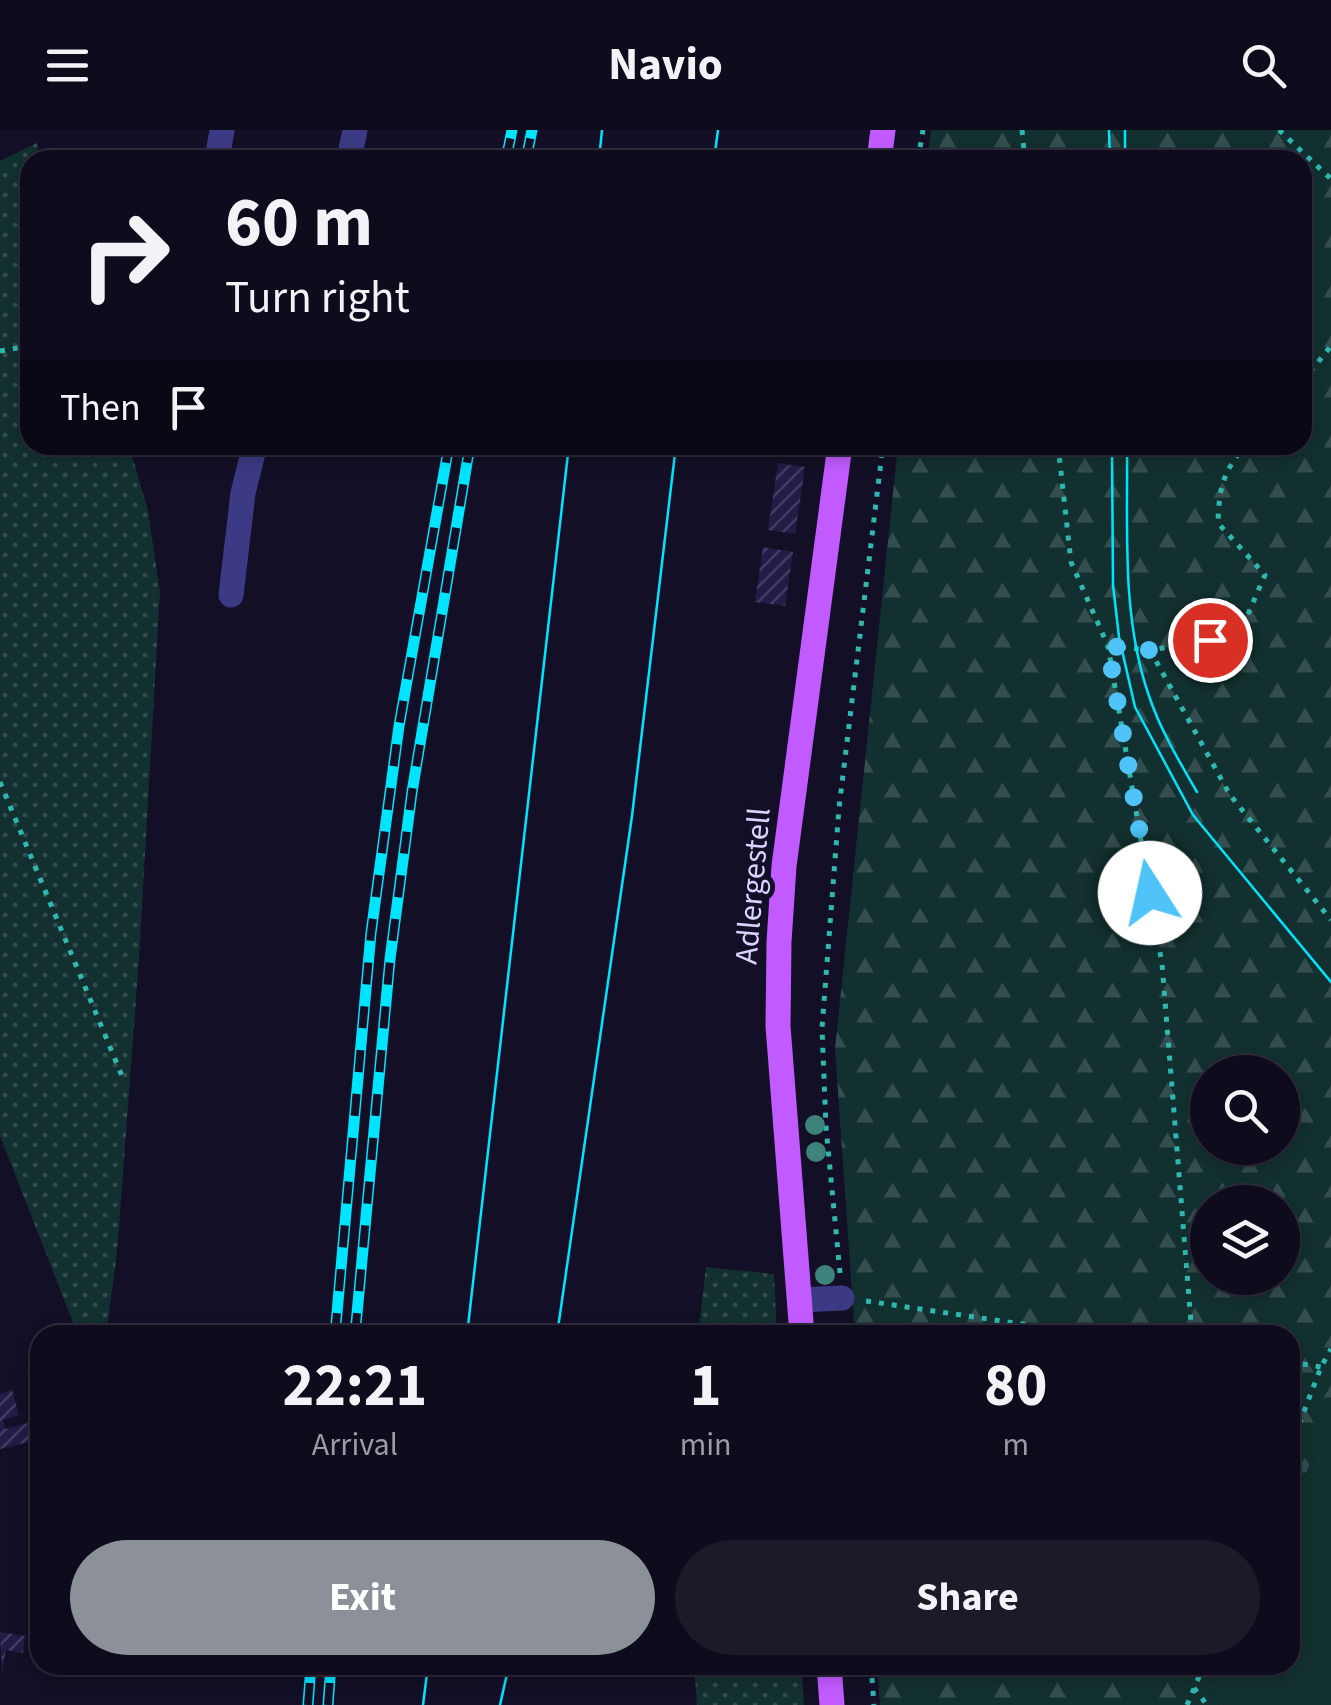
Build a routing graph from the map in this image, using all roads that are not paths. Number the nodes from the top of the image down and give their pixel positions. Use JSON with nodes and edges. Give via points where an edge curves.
{"nodes":[{"id":1,"x":252,"y":455,"type":"edge"},
{"id":2,"x":839,"y":455,"type":"edge"},
{"id":3,"x":231,"y":595,"type":"dead end"},
{"id":4,"x":842,"y":1298,"type":"road end"},
{"id":5,"x":800,"y":1300,"type":"junction"},
{"id":6,"x":801,"y":1325,"type":"edge"},
{"id":7,"x":830,"y":1675,"type":"edge"},
{"id":8,"x":832,"y":1705,"type":"edge"}],
"edges":[{"from":1,"to":3,"type":"lane"},
{"from":2,"to":5,"type":"main road","name":"Adlergestell","via":[[778,942],[778,1026]]},
{"from":4,"to":5,"type":"lane"},
{"from":5,"to":6,"type":"main road","name":"Adlergestell"},
{"from":7,"to":8,"type":"main road"}]}
